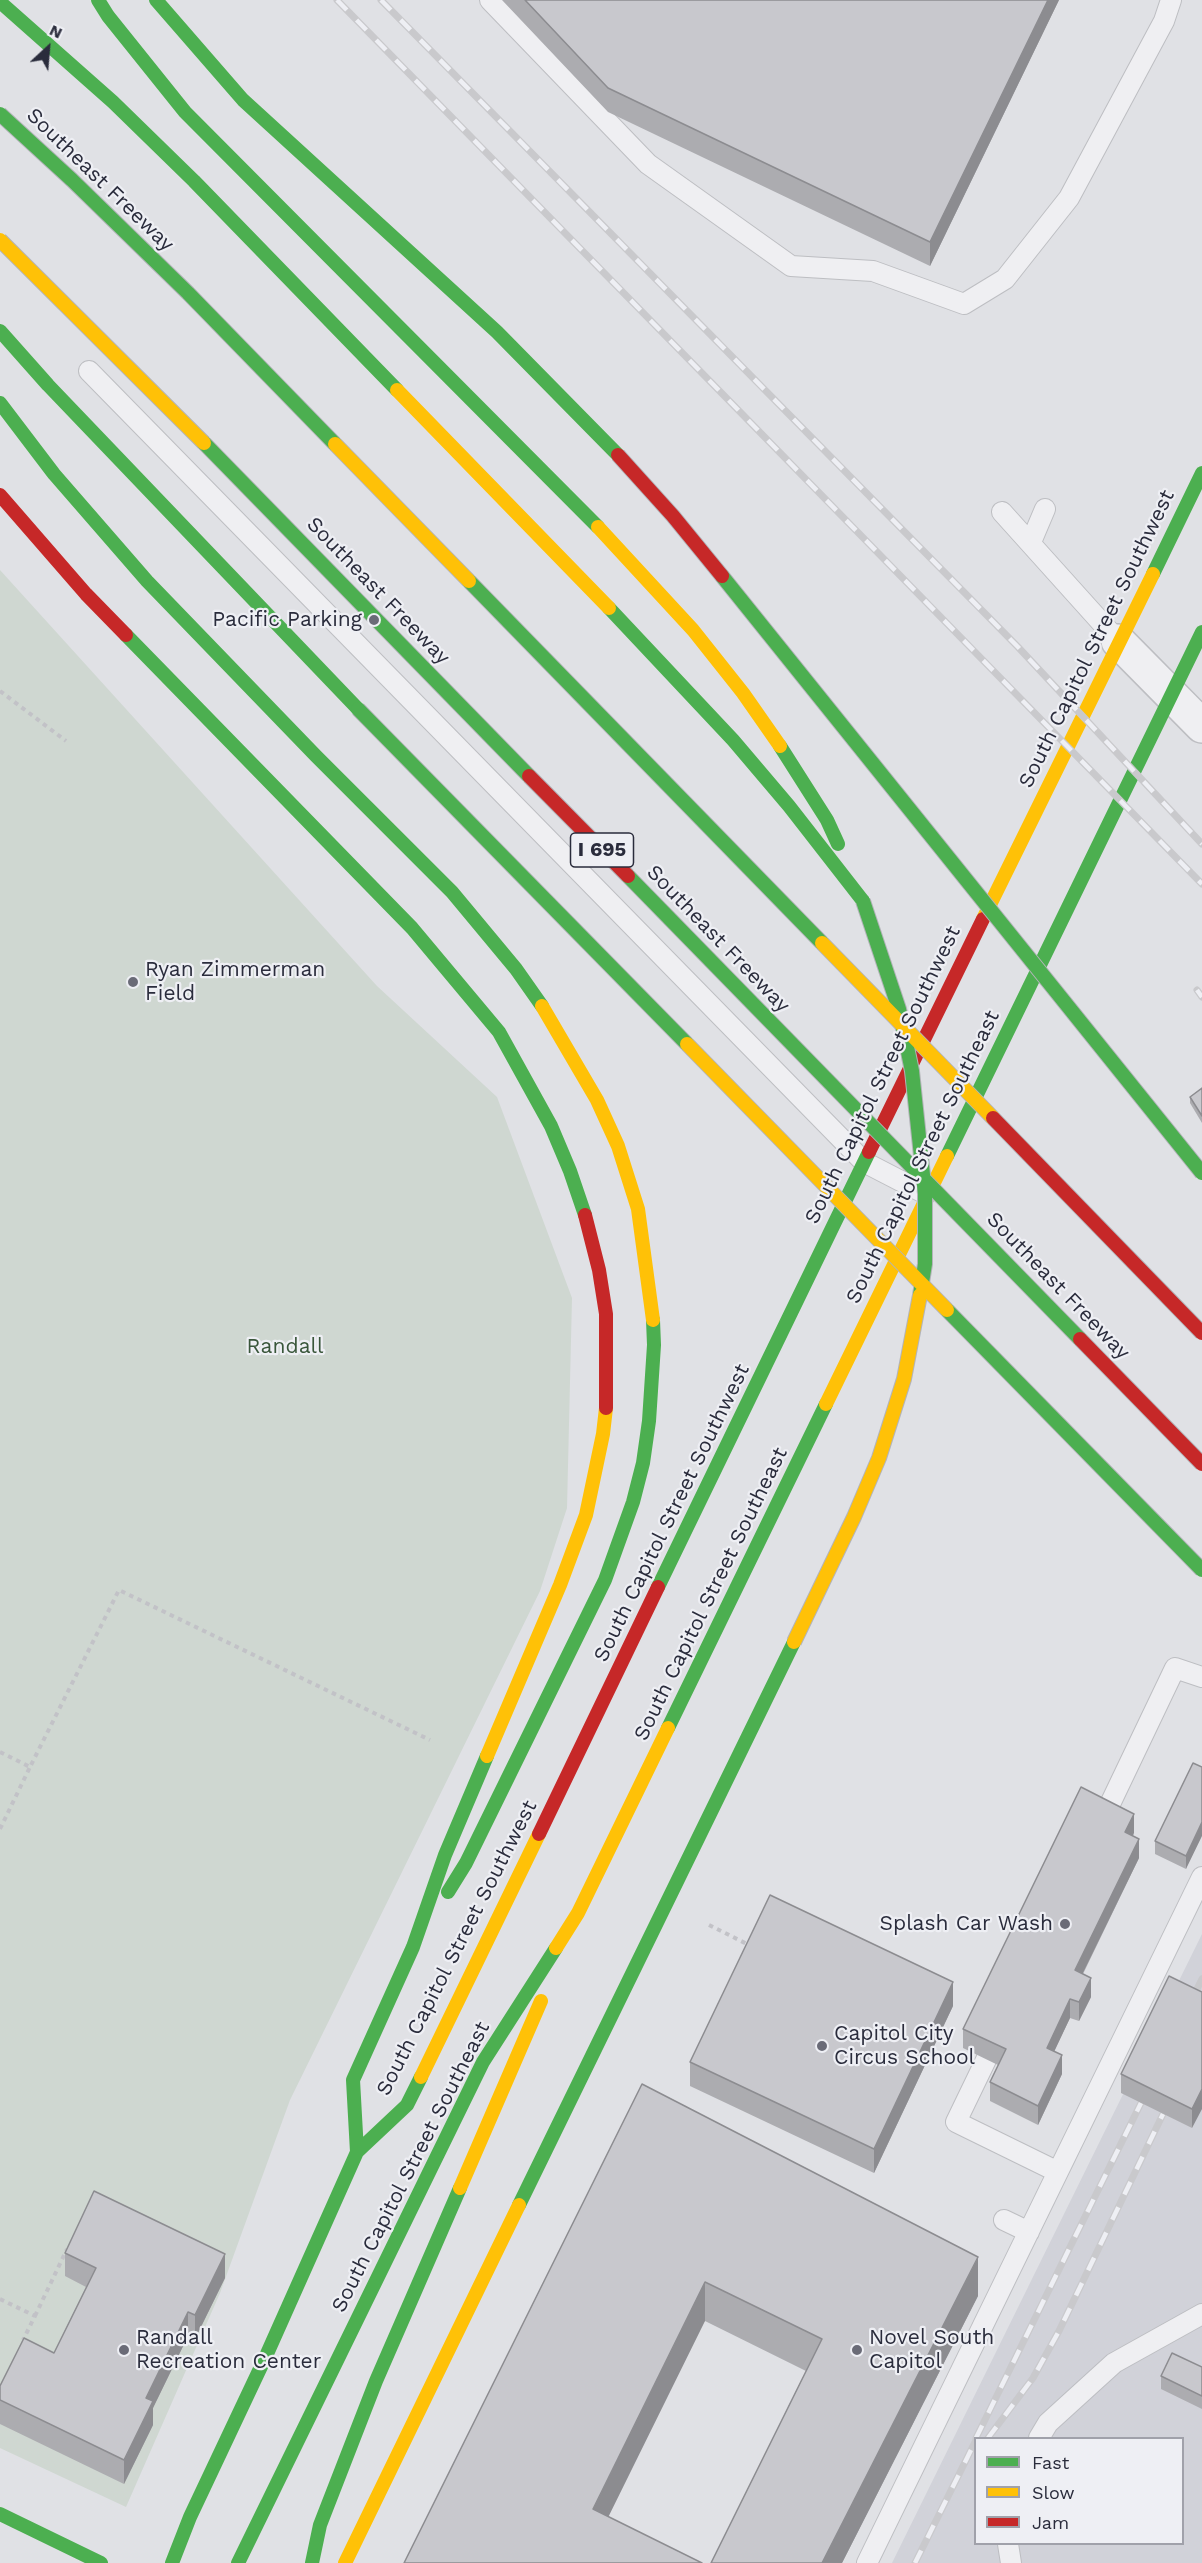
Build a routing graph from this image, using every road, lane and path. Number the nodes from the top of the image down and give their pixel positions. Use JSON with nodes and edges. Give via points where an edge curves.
{"nodes":[{"id":1,"x":98,"y":0,"type":"edge"},
{"id":2,"x":156,"y":0,"type":"edge"},
{"id":3,"x":490,"y":0,"type":"edge"},
{"id":4,"x":1171,"y":0,"type":"edge"},
{"id":5,"x":0,"y":2,"type":"edge"},
{"id":6,"x":0,"y":114,"type":"edge"},
{"id":7,"x":0,"y":240,"type":"edge"},
{"id":8,"x":0,"y":331,"type":"edge"},
{"id":9,"x":89,"y":370,"type":"dead end"},
{"id":10,"x":0,"y":403,"type":"edge"},
{"id":11,"x":1202,"y":473,"type":"edge"},
{"id":12,"x":0,"y":495,"type":"edge"},
{"id":13,"x":1045,"y":509,"type":"dead end"},
{"id":14,"x":1002,"y":512,"type":"dead end"},
{"id":15,"x":1030,"y":542,"type":"junction"},
{"id":16,"x":1202,"y":632,"type":"edge"},
{"id":17,"x":1118,"y":641,"type":"junction"},
{"id":18,"x":0,"y":691,"type":"edge"},
{"id":19,"x":1171,"y":695,"type":"junction"},
{"id":20,"x":1202,"y":726,"type":"edge"},
{"id":21,"x":66,"y":741,"type":"dead end"},
{"id":22,"x":862,"y":901,"type":"junction"},
{"id":23,"x":864,"y":1162,"type":"junction"},
{"id":24,"x":1202,"y":1173,"type":"edge"},
{"id":25,"x":928,"y":1195,"type":"junction"},
{"id":26,"x":1202,"y":1333,"type":"edge"},
{"id":27,"x":1202,"y":1464,"type":"edge"},
{"id":28,"x":1202,"y":1570,"type":"edge"},
{"id":29,"x":1202,"y":1677,"type":"edge"},
{"id":30,"x":430,"y":1740,"type":"dead end"},
{"id":31,"x":0,"y":1752,"type":"edge"},
{"id":32,"x":30,"y":1767,"type":"junction"},
{"id":33,"x":0,"y":1829,"type":"edge"},
{"id":34,"x":1094,"y":1837,"type":"edge"},
{"id":35,"x":1202,"y":1877,"type":"edge"},
{"id":36,"x":578,"y":1913,"type":"junction"},
{"id":37,"x":709,"y":1925,"type":"dead end"},
{"id":38,"x":413,"y":1947,"type":"junction"},
{"id":39,"x":756,"y":1948,"type":"edge"},
{"id":40,"x":1007,"y":2017,"type":"edge"},
{"id":41,"x":357,"y":2152,"type":"junction"},
{"id":42,"x":1058,"y":2172,"type":"junction"},
{"id":43,"x":1004,"y":2220,"type":"dead end"},
{"id":44,"x":1029,"y":2232,"type":"junction"},
{"id":45,"x":68,"y":2247,"type":"edge"},
{"id":46,"x":0,"y":2299,"type":"edge"},
{"id":47,"x":1202,"y":2314,"type":"edge"},
{"id":48,"x":35,"y":2316,"type":"junction"},
{"id":49,"x":20,"y":2346,"type":"edge"},
{"id":50,"x":1040,"y":2437,"type":"edge"},
{"id":51,"x":0,"y":2514,"type":"edge"},
{"id":52,"x":1008,"y":2545,"type":"edge"},
{"id":53,"x":101,"y":2563,"type":"edge"},
{"id":54,"x":172,"y":2563,"type":"edge"},
{"id":55,"x":238,"y":2563,"type":"edge"},
{"id":56,"x":312,"y":2563,"type":"edge"},
{"id":57,"x":345,"y":2563,"type":"edge"},
{"id":58,"x":867,"y":2563,"type":"edge"},
{"id":59,"x":1011,"y":2563,"type":"edge"}],
"edges":[{"from":1,"to":22,"type":"main road","via":[[185,112],[572,498],[693,630],[786,754],[827,820]]},
{"from":2,"to":24,"type":"main road","bridge":true,"via":[[243,100],[497,332],[618,454],[708,560]]},
{"from":3,"to":4,"type":"lane","via":[[648,164],[791,266],[873,271],[964,304],[1005,279],[1069,198],[1164,21]]},
{"from":5,"to":22,"type":"main road","via":[[194,181],[668,669],[734,740]]},
{"from":6,"to":26,"type":"main road","name":"Southeast Freeway","bridge":true,"via":[[188,293]]},
{"from":7,"to":27,"type":"main road","name":"Southeast Freeway","number":"I 695","bridge":true,"via":[[118,355]]},
{"from":8,"to":28,"type":"main road","bridge":true,"via":[[358,709]]},
{"from":9,"to":23,"type":"lane"},
{"from":10,"to":38,"type":"main road","via":[[98,526],[316,756],[452,892],[516,969],[597,1100],[618,1146],[638,1209],[654,1346],[649,1421],[633,1502],[605,1580],[466,1863]]},
{"from":11,"to":17,"type":"main road","name":"South Capitol Street Southwest"},
{"from":12,"to":38,"type":"main road","via":[[86,594],[412,927],[499,1032],[551,1126],[589,1228],[603,1292],[608,1360],[603,1434],[586,1515],[445,1856]]},
{"from":13,"to":15,"type":"lane"},
{"from":14,"to":15,"type":"lane"},
{"from":15,"to":17,"type":"lane"},
{"from":16,"to":19,"type":"main road","name":"South Capitol Street Southeast"},
{"from":17,"to":19,"type":"street"},
{"from":17,"to":23,"type":"main road","name":"South Capitol Street Southwest"},
{"from":18,"to":21,"type":"path"},
{"from":19,"to":20,"type":"street"},
{"from":19,"to":25,"type":"main road","name":"South Capitol Street Southeast"},
{"from":22,"to":57,"type":"main road","bridge":true,"via":[[899,1010],[912,1071],[925,1194],[925,1264],[904,1379],[879,1458],[854,1516]]},
{"from":23,"to":25,"type":"lane"},
{"from":23,"to":41,"type":"main road","name":"South Capitol Street Southwest","via":[[407,2105]]},
{"from":25,"to":36,"type":"main road","name":"South Capitol Street Southeast"},
{"from":29,"to":34,"type":"lane","via":[[1175,1668]]},
{"from":30,"to":32,"type":"path","via":[[119,1590]]},
{"from":31,"to":32,"type":"path"},
{"from":32,"to":33,"type":"path"},
{"from":35,"to":42,"type":"lane"},
{"from":36,"to":55,"type":"main road","name":"South Capitol Street Southeast","via":[[483,2062]]},
{"from":36,"to":56,"type":"main road","via":[[376,2381],[320,2525]]},
{"from":37,"to":39,"type":"path"},
{"from":38,"to":41,"type":"main road","via":[[353,2080]]},
{"from":40,"to":42,"type":"lane","via":[[956,2122]]},
{"from":41,"to":54,"type":"main road","name":"South Capitol Street Southwest"},
{"from":42,"to":44,"type":"lane"},
{"from":43,"to":44,"type":"lane"},
{"from":44,"to":58,"type":"lane"},
{"from":45,"to":48,"type":"path"},
{"from":46,"to":48,"type":"path"},
{"from":47,"to":50,"type":"lane","via":[[1114,2363],[1048,2423]]},
{"from":48,"to":49,"type":"path"},
{"from":51,"to":53,"type":"main road"},
{"from":52,"to":59,"type":"lane"}]}
